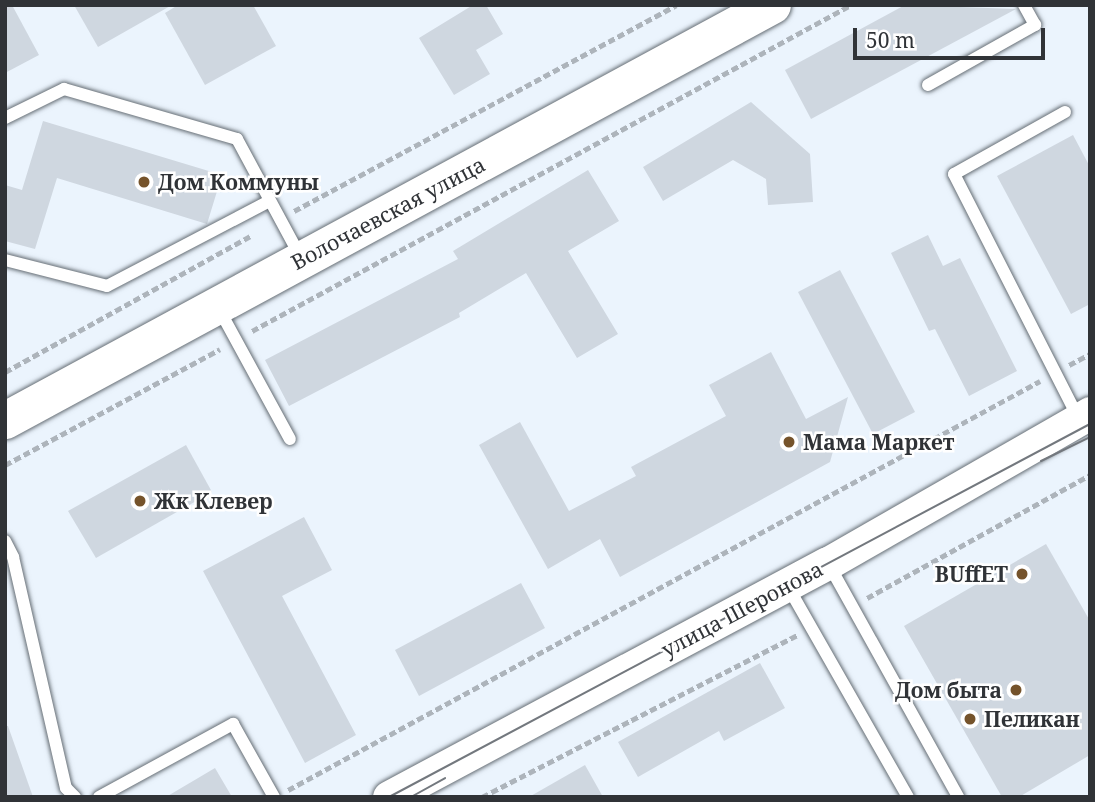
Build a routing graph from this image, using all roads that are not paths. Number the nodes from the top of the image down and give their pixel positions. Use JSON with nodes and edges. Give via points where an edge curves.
{"nodes":[{"id":1,"x":772,"y":5,"type":"edge"},
{"id":2,"x":1024,"y":5,"type":"edge"},
{"id":3,"x":928,"y":85,"type":"dead end"},
{"id":4,"x":1065,"y":112,"type":"dead end"},
{"id":5,"x":5,"y":118,"type":"edge"},
{"id":6,"x":268,"y":202,"type":"junction"},
{"id":7,"x":5,"y":260,"type":"edge"},
{"id":8,"x":302,"y":260,"type":"junction"},
{"id":9,"x":218,"y":305,"type":"junction"},
{"id":10,"x":1084,"y":416,"type":"edge"},
{"id":11,"x":5,"y":420,"type":"edge"},
{"id":12,"x":290,"y":439,"type":"dead end"},
{"id":13,"x":5,"y":541,"type":"edge"},
{"id":14,"x":828,"y":563,"type":"junction"},
{"id":15,"x":787,"y":585,"type":"junction"},
{"id":16,"x":75,"y":797,"type":"edge"},
{"id":17,"x":99,"y":797,"type":"edge"},
{"id":18,"x":276,"y":797,"type":"edge"},
{"id":19,"x":389,"y":797,"type":"edge"},
{"id":20,"x":908,"y":797,"type":"edge"},
{"id":21,"x":958,"y":797,"type":"edge"}],
"edges":[{"from":1,"to":8,"type":"main road","name":"Волочаевская улица"},
{"from":2,"to":3,"type":"lane","via":[[1034,25]]},
{"from":4,"to":10,"type":"lane","via":[[954,174],[1055,372]]},
{"from":5,"to":6,"type":"lane","via":[[64,89],[237,139]]},
{"from":6,"to":7,"type":"lane","via":[[107,286]]},
{"from":6,"to":8,"type":"lane"},
{"from":8,"to":9,"type":"main road","name":"Волочаевская улица"},
{"from":9,"to":11,"type":"main road","name":"Волочаевская улица"},
{"from":9,"to":12,"type":"lane"},
{"from":10,"to":14,"type":"main road","name":"улица Шеронова"},
{"from":13,"to":16,"type":"lane","via":[[13,557],[66,788]]},
{"from":14,"to":15,"type":"main road","name":"улица Шеронова"},
{"from":14,"to":21,"type":"lane"},
{"from":15,"to":19,"type":"main road","name":"улица Шеронова"},
{"from":15,"to":20,"type":"lane"},
{"from":17,"to":18,"type":"lane","via":[[233,724]]}]}
